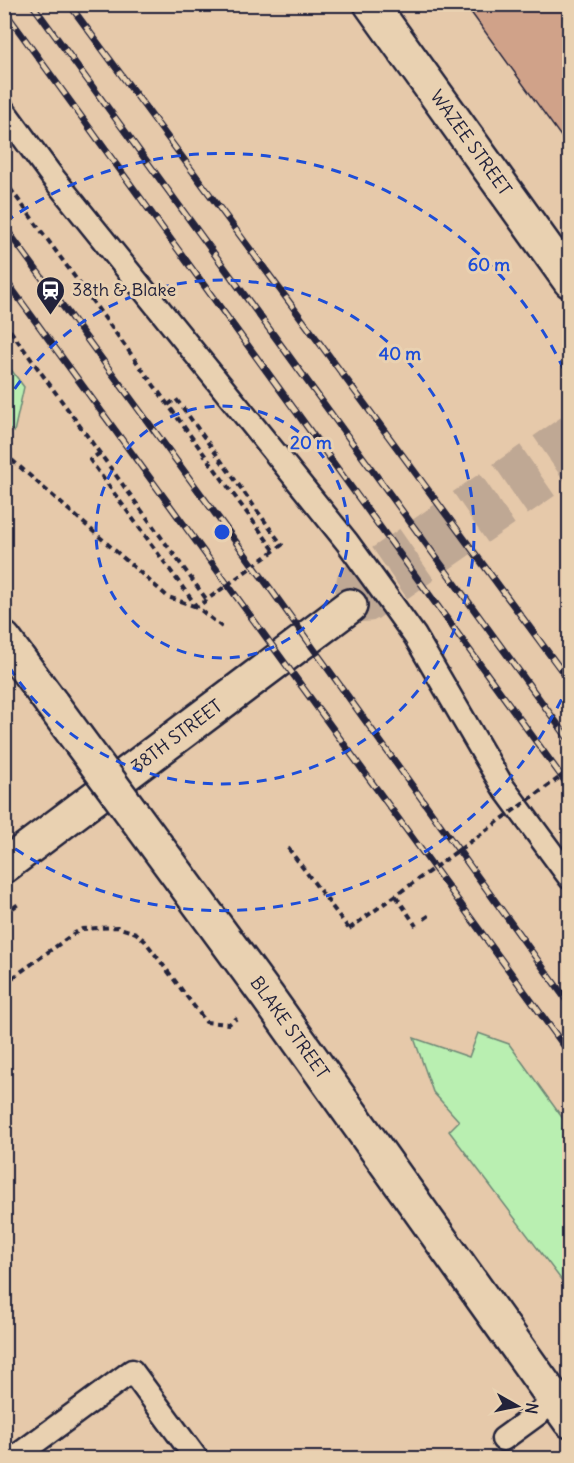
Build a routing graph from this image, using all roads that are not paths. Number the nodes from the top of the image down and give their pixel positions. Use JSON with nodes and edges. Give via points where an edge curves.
{"nodes":[{"id":1,"x":371,"y":4,"type":"edge"},
{"id":2,"x":4,"y":111,"type":"edge"},
{"id":3,"x":570,"y":281,"type":"edge"},
{"id":4,"x":350,"y":606,"type":"dead end"},
{"id":5,"x":9,"y":654,"type":"edge"},
{"id":6,"x":4,"y":866,"type":"edge"},
{"id":7,"x":570,"y":878,"type":"edge"},
{"id":8,"x":565,"y":1413,"type":"edge"},
{"id":9,"x":503,"y":1439,"type":"dead end"},
{"id":10,"x":15,"y":1458,"type":"edge"},
{"id":11,"x":196,"y":1458,"type":"edge"}],
"edges":[{"from":1,"to":3,"type":"street","name":"WAZEE STREET"},
{"from":2,"to":7,"type":"lane","via":[[58,184],[347,542],[415,636],[503,787]]},
{"from":4,"to":6,"type":"street","name":"38TH STREET"},
{"from":5,"to":8,"type":"street","name":"BLAKE STREET","bridge":true,"via":[[52,704],[181,879]]},
{"from":8,"to":9,"type":"lane"},
{"from":10,"to":11,"type":"lane","via":[[132,1371]]}]}
